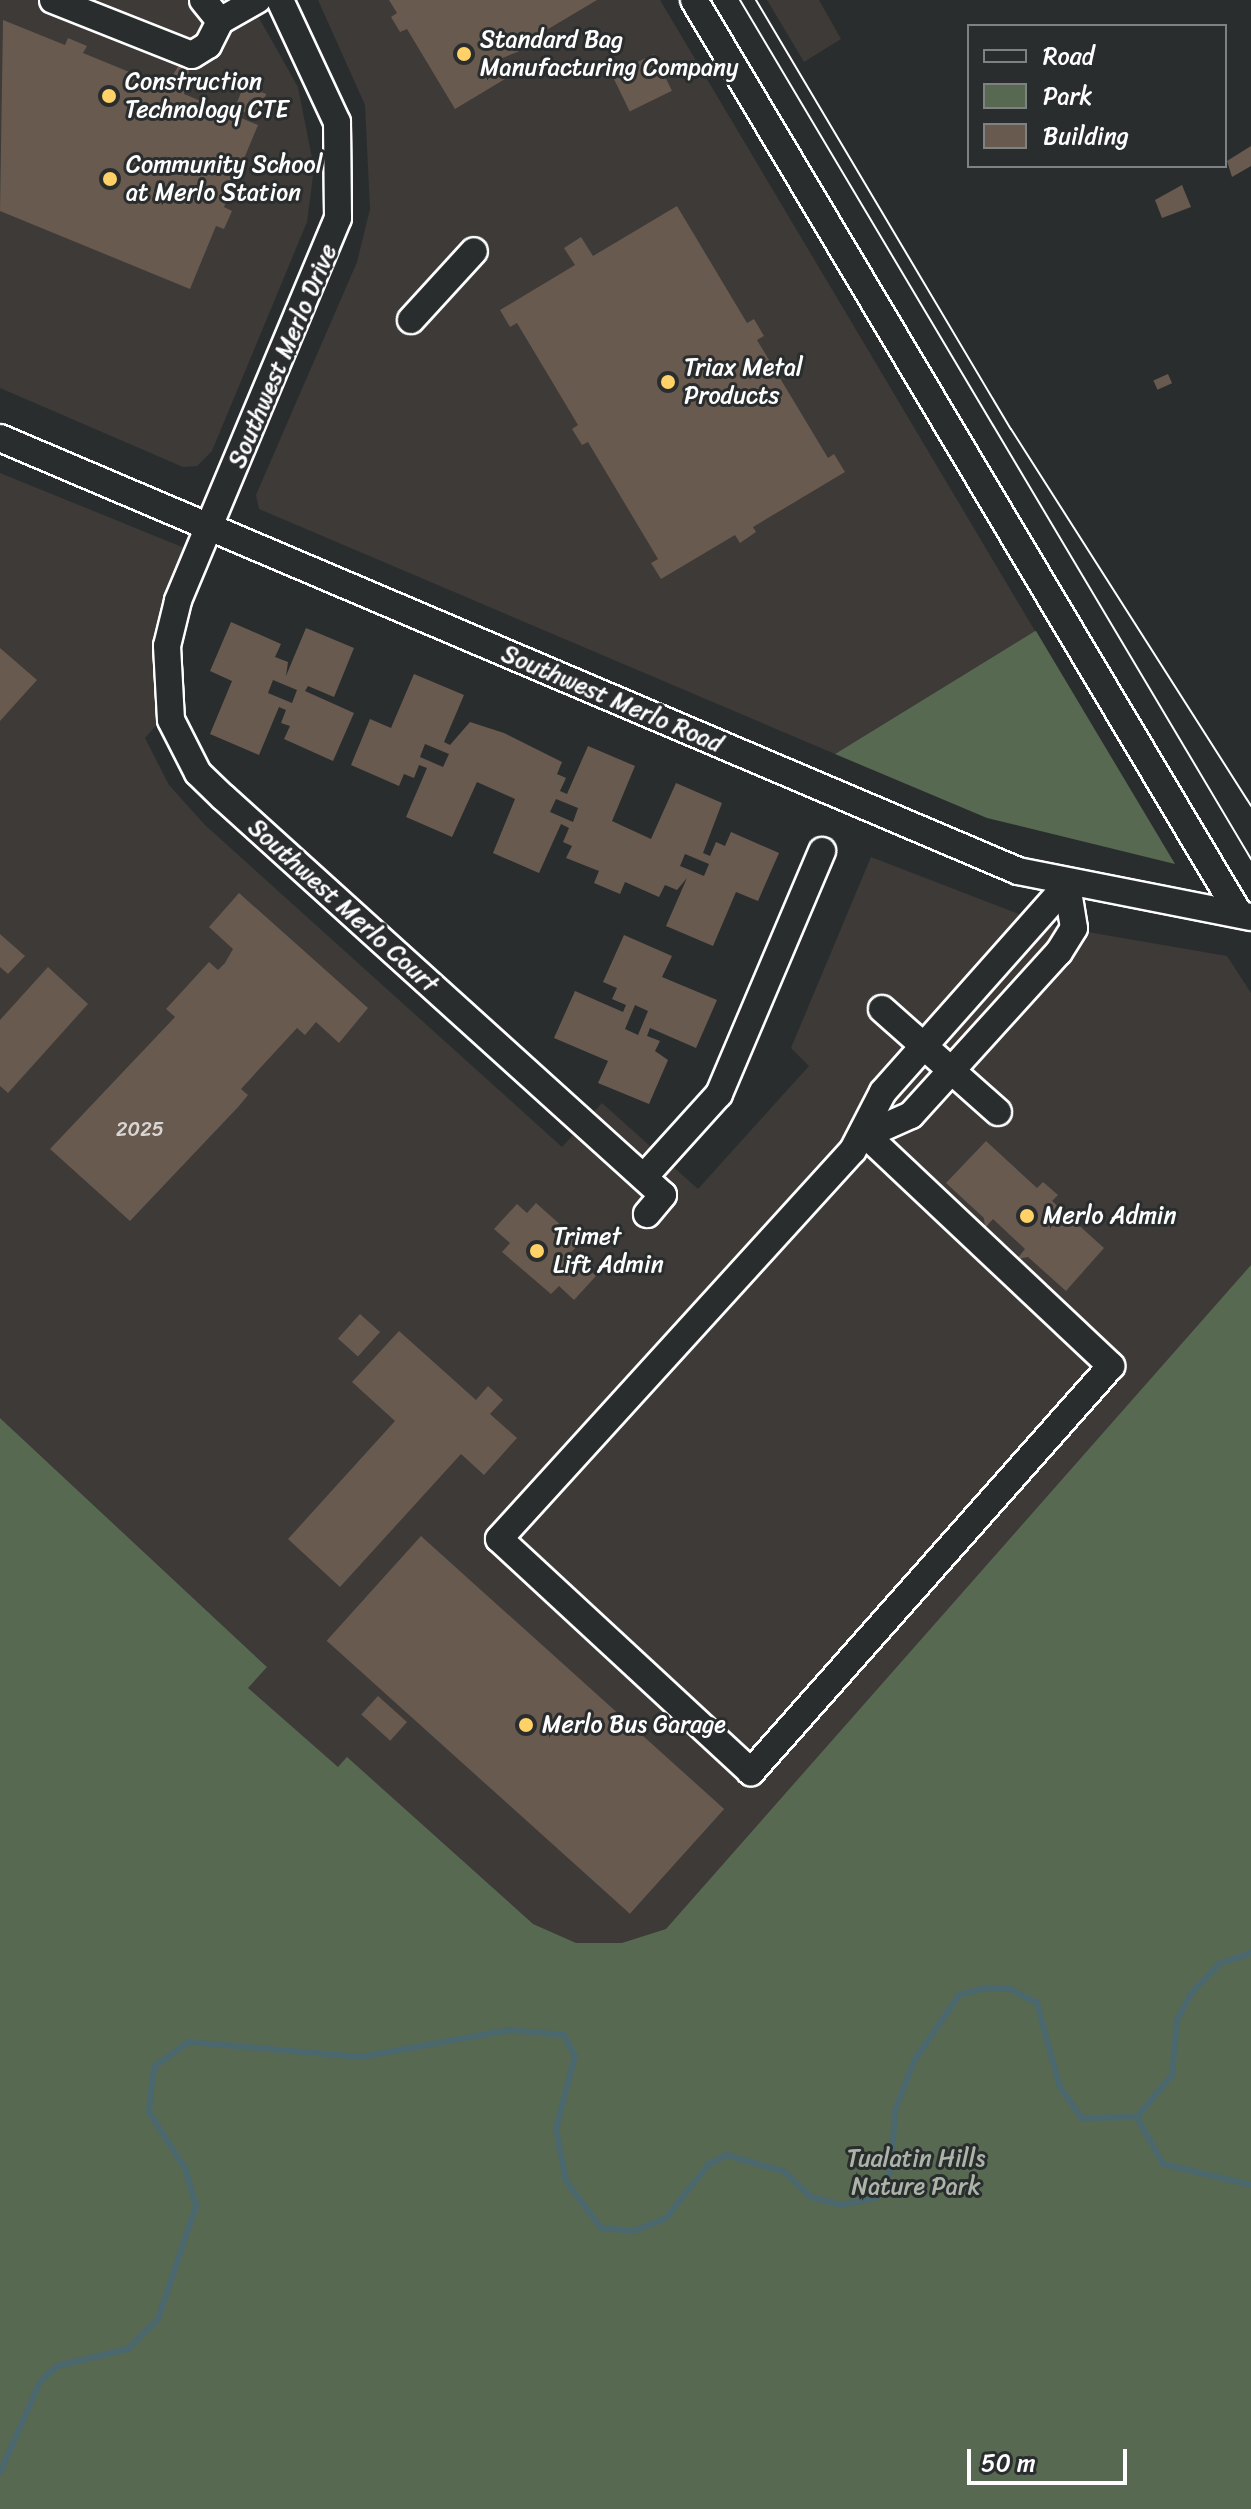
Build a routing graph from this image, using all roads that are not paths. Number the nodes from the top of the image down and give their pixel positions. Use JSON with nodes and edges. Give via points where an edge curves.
{"nodes":[{"id":1,"x":53,"y":0,"type":"edge"},
{"id":2,"x":203,"y":0,"type":"edge"},
{"id":3,"x":257,"y":0,"type":"edge"},
{"id":4,"x":280,"y":0,"type":"edge"},
{"id":5,"x":694,"y":0,"type":"edge"},
{"id":6,"x":220,"y":21,"type":"junction"},
{"id":7,"x":474,"y":251,"type":"dead end"},
{"id":8,"x":411,"y":320,"type":"dead end"},
{"id":9,"x":0,"y":438,"type":"edge"},
{"id":10,"x":210,"y":529,"type":"junction"},
{"id":11,"x":822,"y":851,"type":"dead end"},
{"id":12,"x":1067,"y":885,"type":"junction"},
{"id":13,"x":1247,"y":912,"type":"edge"},
{"id":14,"x":882,"y":1009,"type":"dead end"},
{"id":15,"x":925,"y":1046,"type":"junction"},
{"id":16,"x":952,"y":1071,"type":"junction"},
{"id":17,"x":998,"y":1112,"type":"dead end"},
{"id":18,"x":866,"y":1135,"type":"junction"},
{"id":19,"x":644,"y":1177,"type":"junction"},
{"id":20,"x":647,"y":1214,"type":"dead end"}],
"edges":[{"from":1,"to":6,"type":"street","via":[[192,55],[208,45]]},
{"from":2,"to":6,"type":"street"},
{"from":3,"to":6,"type":"street"},
{"from":4,"to":10,"type":"street","name":"Southwest Merlo Drive","via":[[337,122],[338,218]]},
{"from":5,"to":13,"type":"street"},
{"from":7,"to":8,"type":"street"},
{"from":9,"to":10,"type":"street","name":"Southwest Merlo Road"},
{"from":10,"to":12,"type":"street","name":"Southwest Merlo Road","via":[[1018,871]]},
{"from":10,"to":19,"type":"street","name":"Southwest Merlo Court","via":[[167,646],[171,720],[198,773]]},
{"from":11,"to":19,"type":"street","via":[[719,1094]]},
{"from":12,"to":13,"type":"street","name":"Southwest Merlo Road"},
{"from":12,"to":15,"type":"street"},
{"from":12,"to":16,"type":"street","via":[[1074,928]]},
{"from":14,"to":15,"type":"street"},
{"from":15,"to":16,"type":"street"},
{"from":15,"to":18,"type":"street","via":[[883,1092]]},
{"from":16,"to":17,"type":"street"},
{"from":16,"to":18,"type":"street","via":[[911,1115]]},
{"from":18,"to":18,"type":"street","via":[[499,1539],[751,1772],[1111,1366]]},
{"from":19,"to":20,"type":"street","name":"Southwest Merlo Court","via":[[663,1195]]}]}
